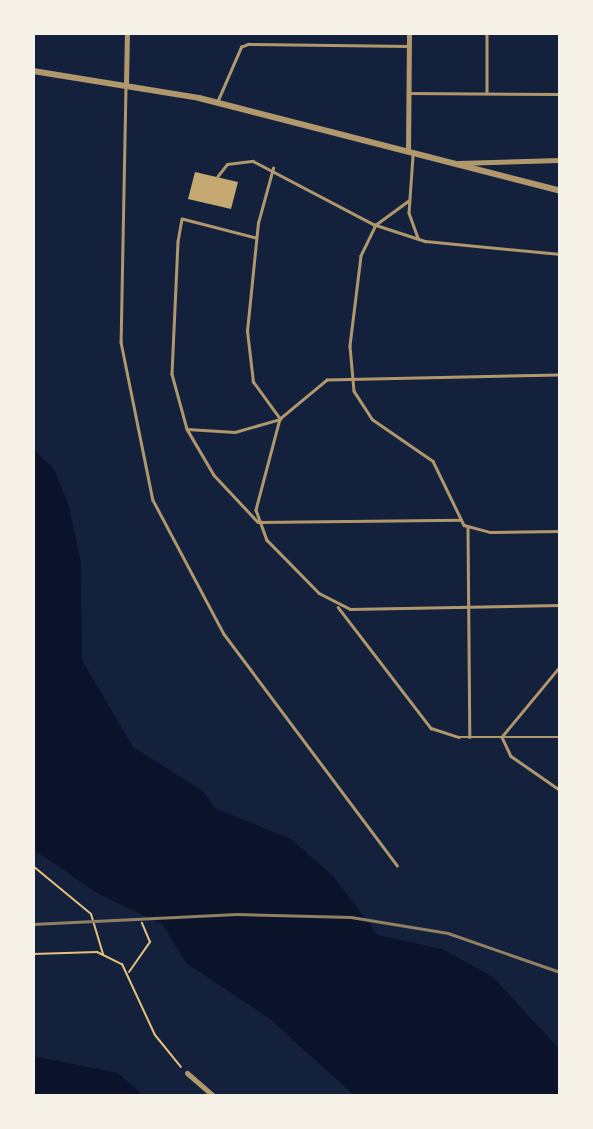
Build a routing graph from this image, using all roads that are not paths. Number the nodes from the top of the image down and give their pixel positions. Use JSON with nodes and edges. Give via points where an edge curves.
{"nodes":[{"id":1,"x":127,"y":33,"type":"edge"},
{"id":2,"x":409,"y":33,"type":"edge"},
{"id":3,"x":487,"y":33,"type":"edge"},
{"id":4,"x":409,"y":46,"type":"junction"},
{"id":5,"x":33,"y":71,"type":"edge"},
{"id":6,"x":126,"y":83,"type":"junction"},
{"id":7,"x":409,"y":93,"type":"junction"},
{"id":8,"x":487,"y":93,"type":"junction"},
{"id":9,"x":560,"y":94,"type":"edge"},
{"id":10,"x":217,"y":103,"type":"junction"},
{"id":11,"x":411,"y":152,"type":"junction"},
{"id":12,"x":560,"y":160,"type":"edge"},
{"id":13,"x":454,"y":163,"type":"junction"},
{"id":14,"x":273,"y":168,"type":"junction"},
{"id":15,"x":217,"y":177,"type":"dead end"},
{"id":16,"x":560,"y":191,"type":"edge"},
{"id":17,"x":409,"y":201,"type":"junction"},
{"id":18,"x":376,"y":225,"type":"junction"},
{"id":19,"x":256,"y":238,"type":"junction"},
{"id":20,"x":419,"y":239,"type":"junction"},
{"id":21,"x":560,"y":254,"type":"edge"},
{"id":22,"x":351,"y":375,"type":"junction"},
{"id":23,"x":560,"y":375,"type":"edge"},
{"id":24,"x":280,"y":419,"type":"junction"},
{"id":25,"x":187,"y":429,"type":"junction"},
{"id":26,"x":461,"y":520,"type":"junction"},
{"id":27,"x":258,"y":522,"type":"junction"},
{"id":28,"x":468,"y":528,"type":"junction"},
{"id":29,"x":560,"y":531,"type":"edge"},
{"id":30,"x":337,"y":605,"type":"junction"},
{"id":31,"x":560,"y":605,"type":"edge"},
{"id":32,"x":468,"y":607,"type":"junction"},
{"id":33,"x":560,"y":667,"type":"edge"},
{"id":34,"x":470,"y":737,"type":"junction"},
{"id":35,"x":502,"y":737,"type":"junction"},
{"id":36,"x":560,"y":737,"type":"edge"},
{"id":37,"x":560,"y":790,"type":"edge"},
{"id":38,"x":397,"y":865,"type":"dead end"},
{"id":39,"x":187,"y":1073,"type":"road end"},
{"id":40,"x":213,"y":1096,"type":"edge"}],
"edges":[{"from":1,"to":6,"type":"street"},
{"from":2,"to":4,"type":"street"},
{"from":3,"to":8,"type":"lane"},
{"from":4,"to":7,"type":"street"},
{"from":4,"to":10,"type":"lane","via":[[248,44],[241,47]]},
{"from":5,"to":6,"type":"street"},
{"from":6,"to":10,"type":"street"},
{"from":6,"to":38,"type":"lane","via":[[121,342],[153,500],[224,634]]},
{"from":7,"to":8,"type":"lane"},
{"from":7,"to":11,"type":"street"},
{"from":8,"to":9,"type":"lane"},
{"from":10,"to":11,"type":"street"},
{"from":11,"to":13,"type":"street"},
{"from":11,"to":17,"type":"lane"},
{"from":12,"to":13,"type":"street"},
{"from":13,"to":16,"type":"street"},
{"from":14,"to":15,"type":"lane","via":[[236,162]]},
{"from":14,"to":18,"type":"lane"},
{"from":14,"to":19,"type":"lane"},
{"from":17,"to":18,"type":"lane"},
{"from":17,"to":20,"type":"lane"},
{"from":18,"to":20,"type":"lane"},
{"from":18,"to":22,"type":"lane","via":[[357,276]]},
{"from":19,"to":24,"type":"lane","via":[[248,306],[250,370],[258,392]]},
{"from":19,"to":25,"type":"lane","via":[[182,219],[169,353]]},
{"from":20,"to":21,"type":"lane","via":[[473,250]]},
{"from":22,"to":23,"type":"lane"},
{"from":22,"to":24,"type":"lane","via":[[315,387]]},
{"from":22,"to":26,"type":"lane","via":[[372,419],[433,461]]},
{"from":24,"to":25,"type":"lane","via":[[244,431]]},
{"from":24,"to":27,"type":"lane","via":[[257,497]]},
{"from":25,"to":27,"type":"lane","via":[[214,475]]},
{"from":26,"to":27,"type":"lane"},
{"from":26,"to":28,"type":"lane"},
{"from":27,"to":30,"type":"lane","via":[[267,540]]},
{"from":28,"to":29,"type":"lane"},
{"from":28,"to":32,"type":"lane"},
{"from":30,"to":32,"type":"lane"},
{"from":30,"to":34,"type":"lane","via":[[421,720],[445,734]]},
{"from":31,"to":32,"type":"lane"},
{"from":32,"to":34,"type":"lane"},
{"from":33,"to":35,"type":"lane"},
{"from":34,"to":35,"type":"lane"},
{"from":35,"to":36,"type":"lane"},
{"from":35,"to":37,"type":"lane","via":[[511,756]]},
{"from":39,"to":40,"type":"street"}]}
